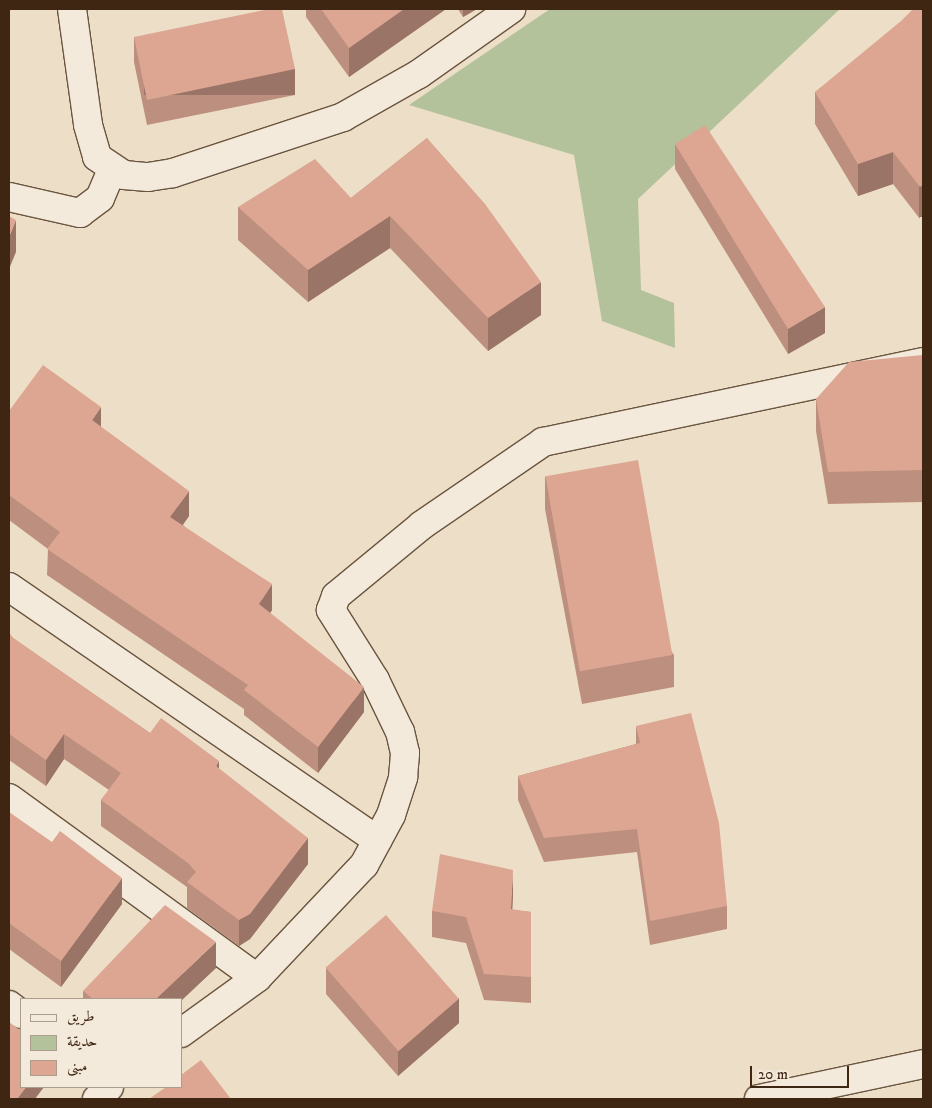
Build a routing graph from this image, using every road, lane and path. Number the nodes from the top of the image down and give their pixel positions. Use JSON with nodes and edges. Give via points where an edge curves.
{"nodes":[{"id":1,"x":72,"y":9,"type":"edge"},
{"id":2,"x":511,"y":9,"type":"edge"},
{"id":3,"x":112,"y":170,"type":"junction"},
{"id":4,"x":9,"y":197,"type":"edge"},
{"id":5,"x":923,"y":362,"type":"edge"},
{"id":6,"x":9,"y":587,"type":"edge"},
{"id":7,"x":9,"y":798,"type":"edge"},
{"id":8,"x":378,"y":840,"type":"junction"},
{"id":9,"x":257,"y":978,"type":"junction"},
{"id":10,"x":9,"y":1005,"type":"edge"},
{"id":11,"x":20,"y":1013,"type":"edge"},
{"id":12,"x":182,"y":1032,"type":"edge"},
{"id":13,"x":923,"y":1064,"type":"edge"},
{"id":14,"x":108,"y":1088,"type":"edge"},
{"id":15,"x":97,"y":1099,"type":"edge"},
{"id":16,"x":758,"y":1099,"type":"edge"}],
"edges":[{"from":1,"to":3,"type":"street","via":[[93,148]]},
{"from":2,"to":3,"type":"street","via":[[419,74],[343,117],[173,173],[136,177]]},
{"from":3,"to":4,"type":"street","via":[[100,198],[80,213]]},
{"from":5,"to":8,"type":"street","via":[[543,442],[422,525],[336,596],[331,610],[388,704],[405,754],[394,808]]},
{"from":6,"to":8,"type":"street"},
{"from":7,"to":9,"type":"street"},
{"from":8,"to":9,"type":"street","via":[[364,865]]},
{"from":9,"to":12,"type":"street"},
{"from":10,"to":11,"type":"street"},
{"from":13,"to":16,"type":"street"},
{"from":14,"to":15,"type":"street"}]}
